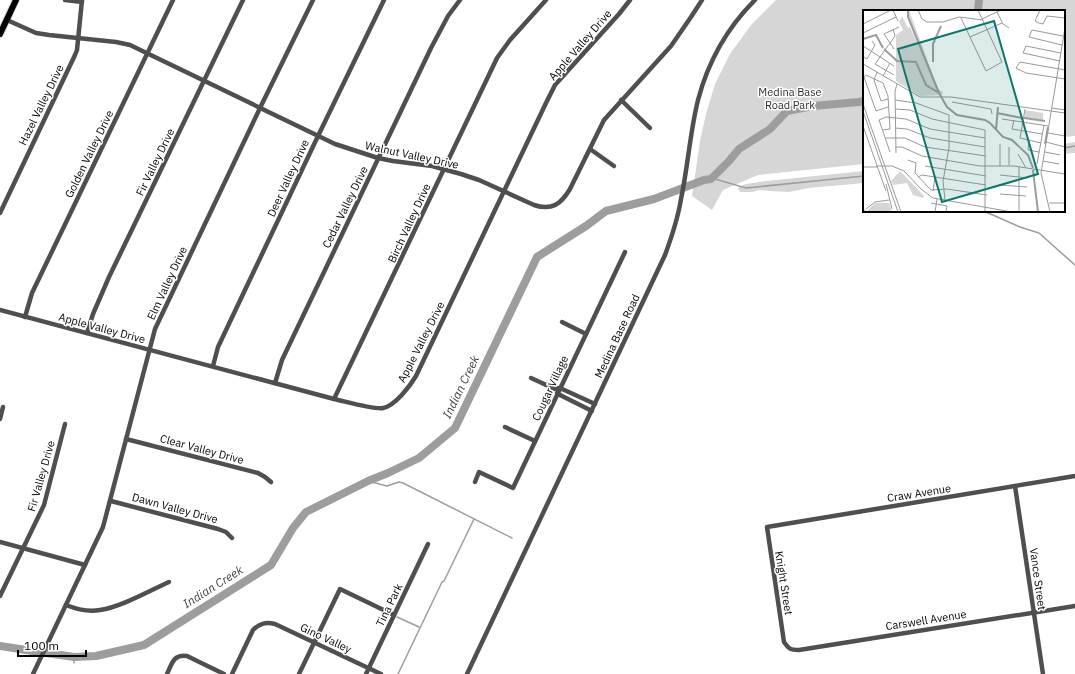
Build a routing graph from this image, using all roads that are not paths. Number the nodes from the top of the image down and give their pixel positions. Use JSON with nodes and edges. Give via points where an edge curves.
{"nodes":[{"id":1,"x":16,"y":0,"type":"edge"},
{"id":2,"x":65,"y":0,"type":"edge"},
{"id":3,"x":173,"y":0,"type":"edge"},
{"id":4,"x":243,"y":0,"type":"edge"},
{"id":5,"x":313,"y":0,"type":"edge"},
{"id":6,"x":384,"y":0,"type":"edge"},
{"id":7,"x":460,"y":0,"type":"edge"},
{"id":8,"x":546,"y":0,"type":"edge"},
{"id":9,"x":630,"y":0,"type":"edge"},
{"id":10,"x":702,"y":0,"type":"edge"},
{"id":11,"x":756,"y":0,"type":"edge"},
{"id":12,"x":82,"y":1,"type":"edge"},
{"id":13,"x":7,"y":20,"type":"junction"},
{"id":14,"x":0,"y":34,"type":"edge"},
{"id":15,"x":78,"y":38,"type":"junction"},
{"id":16,"x":146,"y":53,"type":"junction"},
{"id":17,"x":204,"y":81,"type":"junction"},
{"id":18,"x":621,"y":100,"type":"junction"},
{"id":19,"x":260,"y":108,"type":"junction"},
{"id":20,"x":650,"y":128,"type":"dead end"},
{"id":21,"x":318,"y":136,"type":"junction"},
{"id":22,"x":590,"y":148,"type":"junction"},
{"id":23,"x":378,"y":158,"type":"junction"},
{"id":24,"x":614,"y":166,"type":"dead end"},
{"id":25,"x":443,"y":170,"type":"junction"},
{"id":26,"x":504,"y":192,"type":"junction"},
{"id":27,"x":0,"y":213,"type":"edge"},
{"id":28,"x":625,"y":252,"type":"dead end"},
{"id":29,"x":0,"y":310,"type":"edge"},
{"id":30,"x":25,"y":317,"type":"junction"},
{"id":31,"x":562,"y":322,"type":"dead end"},
{"id":32,"x":87,"y":333,"type":"junction"},
{"id":33,"x":586,"y":334,"type":"junction"},
{"id":34,"x":150,"y":350,"type":"junction"},
{"id":35,"x":214,"y":366,"type":"junction"},
{"id":36,"x":531,"y":378,"type":"dead end"},
{"id":37,"x":275,"y":383,"type":"junction"},
{"id":38,"x":558,"y":390,"type":"junction"},
{"id":39,"x":334,"y":399,"type":"junction"},
{"id":40,"x":595,"y":404,"type":"junction"},
{"id":41,"x":3,"y":407,"type":"dead end"},
{"id":42,"x":592,"y":411,"type":"junction"},
{"id":43,"x":0,"y":419,"type":"edge"},
{"id":44,"x":65,"y":424,"type":"dead end"},
{"id":45,"x":505,"y":427,"type":"dead end"},
{"id":46,"x":126,"y":439,"type":"junction"},
{"id":47,"x":535,"y":441,"type":"junction"},
{"id":48,"x":1075,"y":476,"type":"edge"},
{"id":49,"x":271,"y":482,"type":"dead end"},
{"id":50,"x":475,"y":482,"type":"dead end"},
{"id":51,"x":1015,"y":486,"type":"junction"},
{"id":52,"x":111,"y":501,"type":"junction"},
{"id":53,"x":767,"y":526,"type":"joint"},
{"id":54,"x":232,"y":538,"type":"dead end"},
{"id":55,"x":0,"y":542,"type":"edge"},
{"id":56,"x":428,"y":544,"type":"dead end"},
{"id":57,"x":24,"y":548,"type":"junction"},
{"id":58,"x":85,"y":565,"type":"junction"},
{"id":59,"x":169,"y":582,"type":"dead end"},
{"id":60,"x":0,"y":596,"type":"edge"},
{"id":61,"x":66,"y":605,"type":"junction"},
{"id":62,"x":1075,"y":606,"type":"edge"},
{"id":63,"x":1034,"y":612,"type":"junction"},
{"id":64,"x":394,"y":615,"type":"junction"},
{"id":65,"x":314,"y":642,"type":"junction"},
{"id":66,"x":784,"y":642,"type":"joint"},
{"id":67,"x":368,"y":668,"type":"junction"},
{"id":68,"x":33,"y":674,"type":"edge"},
{"id":69,"x":167,"y":674,"type":"edge"},
{"id":70,"x":224,"y":674,"type":"edge"},
{"id":71,"x":232,"y":674,"type":"edge"},
{"id":72,"x":299,"y":674,"type":"edge"},
{"id":73,"x":366,"y":674,"type":"edge"},
{"id":74,"x":381,"y":674,"type":"edge"},
{"id":75,"x":467,"y":674,"type":"edge"},
{"id":76,"x":1043,"y":674,"type":"edge"}],
"edges":[{"from":1,"to":13,"type":"main road"},
{"from":2,"to":12,"type":"street"},
{"from":3,"to":16,"type":"street","name":"Golden Valley Drive"},
{"from":4,"to":17,"type":"street","name":"Fir Valley Drive"},
{"from":5,"to":19,"type":"street","name":"Elm Valley Drive"},
{"from":6,"to":21,"type":"street","name":"Deer Valley Drive"},
{"from":7,"to":23,"type":"street","name":"Cedar Valley Drive","via":[[436,38]]},
{"from":8,"to":25,"type":"street","name":"Birch Valley Drive","via":[[497,58]]},
{"from":9,"to":26,"type":"street","name":"Apple Valley Drive","via":[[555,85]]},
{"from":10,"to":18,"type":"street","name":"Walnut Valley Drive","via":[[671,46]]},
{"from":11,"to":40,"type":"street","name":"Medina Base Road","via":[[727,34],[709,69],[698,99],[682,197],[665,255]]},
{"from":12,"to":15,"type":"street","name":"Hazel Valley Drive"},
{"from":13,"to":14,"type":"main road"},
{"from":13,"to":15,"type":"street","name":"Walnut Valley Drive","via":[[36,33]]},
{"from":15,"to":16,"type":"street","name":"Walnut Valley Drive","via":[[123,43]]},
{"from":15,"to":27,"type":"street","name":"Hazel Valley Drive","via":[[75,55]]},
{"from":16,"to":17,"type":"street","name":"Walnut Valley Drive"},
{"from":16,"to":30,"type":"street","name":"Golden Valley Drive","via":[[32,293]]},
{"from":17,"to":19,"type":"street","name":"Walnut Valley Drive"},
{"from":17,"to":32,"type":"street","name":"Fir Valley Drive","via":[[101,295]]},
{"from":18,"to":20,"type":"street"},
{"from":18,"to":22,"type":"street","name":"Walnut Valley Drive","via":[[604,120]]},
{"from":19,"to":21,"type":"street","name":"Walnut Valley Drive"},
{"from":19,"to":34,"type":"street","name":"Elm Valley Drive","via":[[154,332]]},
{"from":21,"to":23,"type":"street","name":"Walnut Valley Drive"},
{"from":21,"to":35,"type":"street","name":"Deer Valley Drive","via":[[218,347]]},
{"from":22,"to":24,"type":"street"},
{"from":22,"to":26,"type":"street","name":"Walnut Valley Drive","via":[[568,193],[554,206],[542,208]]},
{"from":23,"to":25,"type":"street","name":"Walnut Valley Drive"},
{"from":23,"to":37,"type":"street","name":"Cedar Valley Drive","via":[[282,360]]},
{"from":25,"to":26,"type":"street","name":"Walnut Valley Drive","via":[[479,180]]},
{"from":25,"to":39,"type":"street","name":"Birch Valley Drive"},
{"from":26,"to":39,"type":"street","name":"Apple Valley Drive","via":[[410,386],[394,402],[382,409]]},
{"from":28,"to":33,"type":"street","name":"Cougar Village"},
{"from":29,"to":30,"type":"street","name":"Apple Valley Drive"},
{"from":30,"to":32,"type":"street","name":"Apple Valley Drive"},
{"from":31,"to":33,"type":"street"},
{"from":32,"to":34,"type":"street","name":"Apple Valley Drive"},
{"from":33,"to":38,"type":"street","name":"Cougar Village"},
{"from":34,"to":35,"type":"street","name":"Apple Valley Drive"},
{"from":34,"to":46,"type":"street","name":"Elm Valley Drive"},
{"from":35,"to":37,"type":"street","name":"Apple Valley Drive"},
{"from":36,"to":38,"type":"street"},
{"from":37,"to":39,"type":"street","name":"Apple Valley Drive"},
{"from":38,"to":40,"type":"street"},
{"from":38,"to":42,"type":"street"},
{"from":38,"to":47,"type":"street","name":"Cougar Village"},
{"from":40,"to":42,"type":"street","name":"Medina Base Road"},
{"from":41,"to":43,"type":"street"},
{"from":42,"to":75,"type":"street","name":"Medina Base Road"},
{"from":44,"to":57,"type":"street","name":"Fir Valley Drive","via":[[44,505]]},
{"from":45,"to":47,"type":"street"},
{"from":46,"to":49,"type":"street","name":"Clear Valley Drive","via":[[258,473]]},
{"from":46,"to":52,"type":"street","name":"Elm Valley Drive"},
{"from":47,"to":50,"type":"street","name":"Cougar Village","via":[[513,488],[479,472]]},
{"from":48,"to":51,"type":"street","name":"Craw Avenue"},
{"from":51,"to":53,"type":"street","name":"Craw Avenue"},
{"from":51,"to":63,"type":"street","name":"Vance Street"},
{"from":52,"to":54,"type":"street","name":"Dawn Valley Drive","via":[[218,529]]},
{"from":52,"to":58,"type":"street","name":"Elm Valley Drive","via":[[100,536]]},
{"from":53,"to":66,"type":"street","name":"Knight Street"},
{"from":55,"to":57,"type":"street"},
{"from":56,"to":64,"type":"street","name":"Tina Park"},
{"from":57,"to":58,"type":"street"},
{"from":57,"to":60,"type":"street","name":"Fir Valley Drive"},
{"from":58,"to":61,"type":"street","name":"Elm Valley Drive"},
{"from":59,"to":61,"type":"street","via":[[98,611]]},
{"from":61,"to":68,"type":"street","name":"Elm Valley Drive"},
{"from":62,"to":63,"type":"street","name":"Carswell Avenue"},
{"from":63,"to":66,"type":"street","name":"Carswell Avenue","via":[[799,650],[789,649]]},
{"from":63,"to":76,"type":"street","name":"Vance Street"},
{"from":64,"to":65,"type":"street","via":[[340,589]]},
{"from":64,"to":67,"type":"street","name":"Tina Park"},
{"from":65,"to":67,"type":"street","name":"Gino Valley"},
{"from":65,"to":71,"type":"street","name":"Gino Valley","via":[[267,622],[251,634]]},
{"from":65,"to":72,"type":"street"},
{"from":67,"to":73,"type":"street","name":"Tina Park"},
{"from":67,"to":74,"type":"street","name":"Gino Valley"},
{"from":69,"to":70,"type":"street","via":[[178,656],[187,656]]}]}
